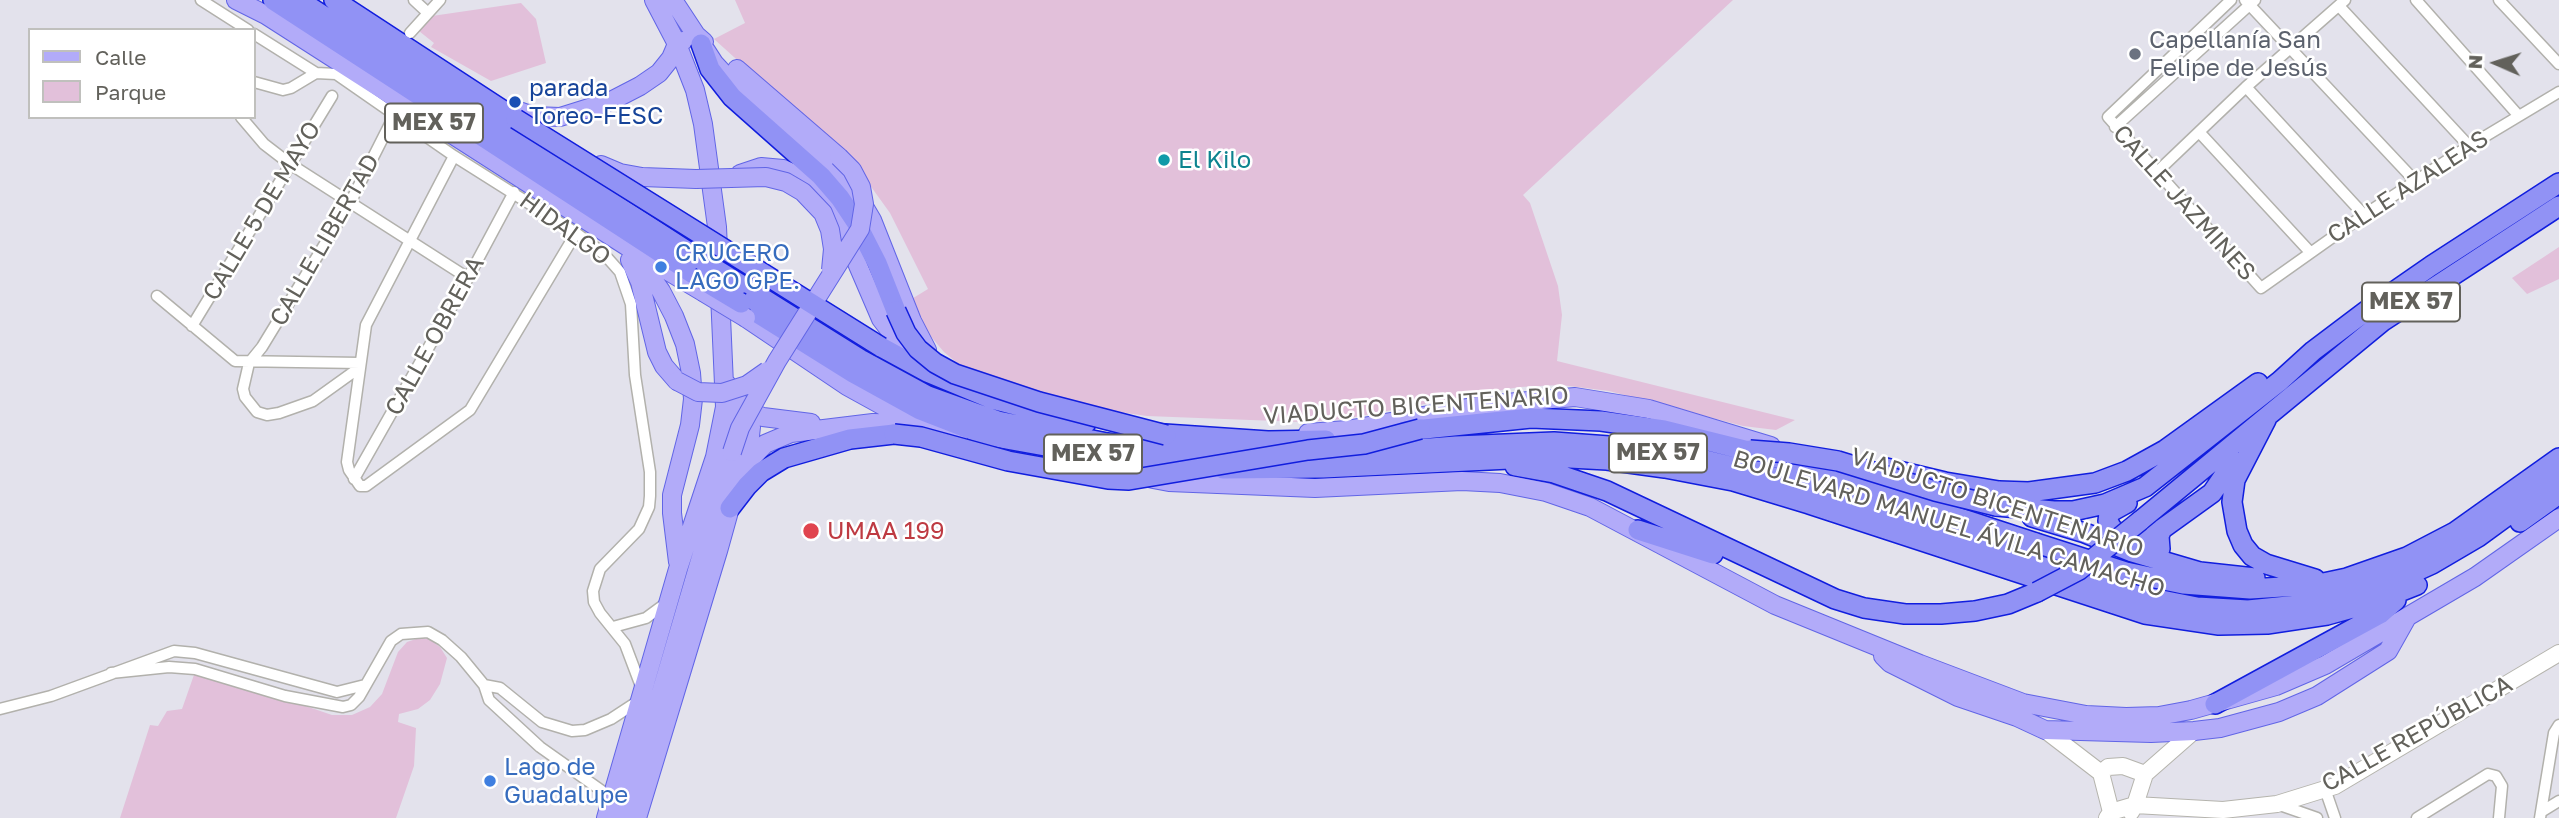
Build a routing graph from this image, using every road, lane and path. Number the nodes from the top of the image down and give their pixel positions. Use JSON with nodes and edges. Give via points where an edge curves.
{"nodes":[{"id":1,"x":201,"y":0,"type":"edge"},
{"id":2,"x":236,"y":0,"type":"edge"},
{"id":3,"x":273,"y":0,"type":"edge"},
{"id":4,"x":299,"y":0,"type":"edge"},
{"id":5,"x":334,"y":0,"type":"edge"},
{"id":6,"x":347,"y":0,"type":"edge"},
{"id":7,"x":414,"y":0,"type":"edge"},
{"id":8,"x":440,"y":0,"type":"edge"},
{"id":9,"x":654,"y":0,"type":"edge"},
{"id":10,"x":673,"y":0,"type":"edge"},
{"id":11,"x":2231,"y":0,"type":"edge"},
{"id":12,"x":2416,"y":0,"type":"edge"},
{"id":13,"x":2499,"y":0,"type":"edge"},
{"id":14,"x":2250,"y":2,"type":"edge"},
{"id":15,"x":2342,"y":3,"type":"edge"},
{"id":16,"x":428,"y":13,"type":"junction"},
{"id":17,"x":245,"y":28,"type":"edge"},
{"id":18,"x":410,"y":33,"type":"dead end"},
{"id":19,"x":256,"y":35,"type":"edge"},
{"id":20,"x":699,"y":39,"type":"junction"},
{"id":21,"x":677,"y":44,"type":"junction"},
{"id":22,"x":2290,"y":48,"type":"junction"},
{"id":23,"x":2559,"y":64,"type":"edge"},
{"id":24,"x":316,"y":73,"type":"junction"},
{"id":25,"x":256,"y":83,"type":"edge"},
{"id":26,"x":2246,"y":87,"type":"junction"},
{"id":27,"x":2559,"y":92,"type":"edge"},
{"id":28,"x":332,"y":96,"type":"dead end"},
{"id":29,"x":396,"y":114,"type":"junction"},
{"id":30,"x":516,"y":115,"type":"junction"},
{"id":31,"x":2518,"y":115,"type":"junction"},
{"id":32,"x":243,"y":119,"type":"edge"},
{"id":33,"x":2111,"y":122,"type":"junction"},
{"id":34,"x":2200,"y":133,"type":"junction"},
{"id":35,"x":2469,"y":146,"type":"junction"},
{"id":36,"x":454,"y":156,"type":"junction"},
{"id":37,"x":290,"y":164,"type":"junction"},
{"id":38,"x":805,"y":164,"type":"junction"},
{"id":39,"x":601,"y":165,"type":"junction"},
{"id":40,"x":2158,"y":172,"type":"junction"},
{"id":41,"x":740,"y":174,"type":"junction"},
{"id":42,"x":2416,"y":182,"type":"junction"},
{"id":43,"x":2559,"y":183,"type":"edge"},
{"id":44,"x":514,"y":192,"type":"junction"},
{"id":45,"x":351,"y":201,"type":"junction"},
{"id":46,"x":2559,"y":206,"type":"edge"},
{"id":47,"x":2364,"y":215,"type":"junction"},
{"id":48,"x":709,"y":227,"type":"junction"},
{"id":49,"x":576,"y":233,"type":"junction"},
{"id":50,"x":610,"y":236,"type":"junction"},
{"id":51,"x":409,"y":242,"type":"junction"},
{"id":52,"x":631,"y":249,"type":"junction"},
{"id":53,"x":2310,"y":252,"type":"junction"},
{"id":54,"x":702,"y":277,"type":"junction"},
{"id":55,"x":829,"y":277,"type":"junction"},
{"id":56,"x":468,"y":278,"type":"junction"},
{"id":57,"x":2261,"y":288,"type":"joint"},
{"id":58,"x":157,"y":296,"type":"dead end"},
{"id":59,"x":742,"y":302,"type":"junction"},
{"id":60,"x":192,"y":326,"type":"junction"},
{"id":61,"x":2313,"y":351,"type":"junction"},
{"id":62,"x":910,"y":357,"type":"junction"},
{"id":63,"x":777,"y":361,"type":"junction"},
{"id":64,"x":249,"y":363,"type":"junction"},
{"id":65,"x":360,"y":365,"type":"junction"},
{"id":66,"x":723,"y":370,"type":"junction"},
{"id":67,"x":951,"y":377,"type":"junction"},
{"id":68,"x":2269,"y":416,"type":"junction"},
{"id":69,"x":722,"y":427,"type":"junction"},
{"id":70,"x":904,"y":427,"type":"junction"},
{"id":71,"x":1420,"y":429,"type":"junction"},
{"id":72,"x":835,"y":434,"type":"junction"},
{"id":73,"x":1166,"y":435,"type":"junction"},
{"id":74,"x":806,"y":440,"type":"junction"},
{"id":75,"x":1773,"y":447,"type":"junction"},
{"id":76,"x":2559,"y":447,"type":"edge"},
{"id":77,"x":1750,"y":450,"type":"junction"},
{"id":78,"x":2184,"y":457,"type":"junction"},
{"id":79,"x":2559,"y":458,"type":"edge"},
{"id":80,"x":1479,"y":460,"type":"junction"},
{"id":81,"x":767,"y":468,"type":"junction"},
{"id":82,"x":740,"y":476,"type":"junction"},
{"id":83,"x":354,"y":479,"type":"junction"},
{"id":84,"x":2558,"y":482,"type":"edge"},
{"id":85,"x":1996,"y":506,"type":"junction"},
{"id":86,"x":730,"y":508,"type":"junction"},
{"id":87,"x":2559,"y":518,"type":"edge"},
{"id":88,"x":1638,"y":530,"type":"junction"},
{"id":89,"x":2161,"y":539,"type":"junction"},
{"id":90,"x":2130,"y":555,"type":"junction"},
{"id":91,"x":678,"y":569,"type":"junction"},
{"id":92,"x":2201,"y":569,"type":"junction"},
{"id":93,"x":2315,"y":579,"type":"junction"},
{"id":94,"x":2291,"y":583,"type":"junction"},
{"id":95,"x":2412,"y":587,"type":"junction"},
{"id":96,"x":1835,"y":599,"type":"junction"},
{"id":97,"x":670,"y":600,"type":"junction"},
{"id":98,"x":2408,"y":615,"type":"junction"},
{"id":99,"x":613,"y":626,"type":"junction"},
{"id":100,"x":1868,"y":642,"type":"junction"},
{"id":101,"x":2559,"y":653,"type":"edge"},
{"id":102,"x":111,"y":673,"type":"junction"},
{"id":103,"x":365,"y":685,"type":"junction"},
{"id":104,"x":484,"y":685,"type":"junction"},
{"id":105,"x":641,"y":696,"type":"junction"},
{"id":106,"x":2215,"y":704,"type":"junction"},
{"id":107,"x":0,"y":709,"type":"edge"},
{"id":108,"x":2557,"y":726,"type":"edge"},
{"id":109,"x":2045,"y":730,"type":"junction"},
{"id":110,"x":2194,"y":731,"type":"junction"},
{"id":111,"x":2101,"y":772,"type":"junction"},
{"id":112,"x":2145,"y":774,"type":"junction"},
{"id":113,"x":2325,"y":789,"type":"junction"},
{"id":114,"x":612,"y":798,"type":"junction"},
{"id":115,"x":2559,"y":801,"type":"edge"},
{"id":116,"x":2277,"y":804,"type":"junction"},
{"id":117,"x":2131,"y":812,"type":"edge"},
{"id":118,"x":2109,"y":815,"type":"edge"},
{"id":119,"x":2540,"y":815,"type":"edge"},
{"id":120,"x":606,"y":818,"type":"edge"},
{"id":121,"x":624,"y":818,"type":"edge"},
{"id":122,"x":637,"y":818,"type":"edge"},
{"id":123,"x":2317,"y":818,"type":"edge"},
{"id":124,"x":2335,"y":818,"type":"edge"},
{"id":125,"x":2417,"y":818,"type":"edge"},
{"id":126,"x":2499,"y":818,"type":"edge"}],
"edges":[{"from":1,"to":17,"type":"street"},
{"from":2,"to":50,"type":"main road","name":"BOULEVARD MANUEL ÁVILA CAMACHO","number":"MEX 57"},
{"from":3,"to":54,"type":"highway","number":"MEX 57"},
{"from":4,"to":54,"type":"highway","number":"MEX 57"},
{"from":5,"to":30,"type":"highway","name":"VIADUCTO BICENTENARIO"},
{"from":6,"to":30,"type":"main road","name":"BOULEVARD MANUEL ÁVILA CAMACHO","number":"MEX 57"},
{"from":7,"to":16,"type":"street"},
{"from":8,"to":16,"type":"street"},
{"from":9,"to":21,"type":"main road"},
{"from":10,"to":20,"type":"main road"},
{"from":11,"to":33,"type":"street"},
{"from":12,"to":31,"type":"street"},
{"from":13,"to":23,"type":"street"},
{"from":14,"to":22,"type":"street"},
{"from":14,"to":33,"type":"street"},
{"from":15,"to":22,"type":"street"},
{"from":15,"to":35,"type":"street"},
{"from":16,"to":18,"type":"street"},
{"from":19,"to":24,"type":"street","name":"HIDALGO"},
{"from":20,"to":21,"type":"main road"},
{"from":20,"to":38,"type":"highway","via":[[710,69],[732,97]]},
{"from":20,"to":55,"type":"main road","bridge":true,"via":[[839,157],[857,178],[864,213],[856,237]]},
{"from":20,"to":67,"type":"main road","via":[[726,76],[859,198],[917,332]]},
{"from":21,"to":30,"type":"main road","via":[[659,73],[611,101],[560,117]]},
{"from":21,"to":48,"type":"main road","via":[[703,124]]},
{"from":22,"to":26,"type":"street"},
{"from":22,"to":42,"type":"street"},
{"from":24,"to":25,"type":"street","via":[[283,90]]},
{"from":24,"to":29,"type":"street","name":"HIDALGO","via":[[336,75]]},
{"from":26,"to":34,"type":"street"},
{"from":26,"to":47,"type":"street"},
{"from":27,"to":31,"type":"street","name":"CALLE AZALEAS"},
{"from":28,"to":37,"type":"street","name":"CALLE 5 DE MAYO"},
{"from":29,"to":36,"type":"street","name":"HIDALGO"},
{"from":29,"to":45,"type":"street","name":"CALLE LIBERTAD"},
{"from":30,"to":39,"type":"main road","name":"BOULEVARD MANUEL ÁVILA CAMACHO","number":"MEX 57"},
{"from":30,"to":73,"type":"highway","name":"VIADUCTO BICENTENARIO","bridge":true,"via":[[789,290],[928,372],[1037,412]]},
{"from":31,"to":35,"type":"street","name":"CALLE AZALEAS"},
{"from":32,"to":37,"type":"street"},
{"from":33,"to":40,"type":"street","name":"CALLE JAZMINES"},
{"from":34,"to":40,"type":"street"},
{"from":34,"to":53,"type":"street"},
{"from":35,"to":42,"type":"street","name":"CALLE AZALEAS"},
{"from":36,"to":44,"type":"street","name":"HIDALGO"},
{"from":36,"to":51,"type":"street"},
{"from":37,"to":45,"type":"street"},
{"from":37,"to":60,"type":"street","name":"CALLE 5 DE MAYO"},
{"from":38,"to":41,"type":"main road","via":[[770,160]]},
{"from":38,"to":73,"type":"highway","bridge":true,"via":[[831,187],[856,222],[896,312],[926,356],[944,369],[1040,402]]},
{"from":39,"to":48,"type":"main road","name":"BOULEVARD MANUEL ÁVILA CAMACHO"},
{"from":39,"to":55,"type":"main road","bridge":true,"via":[[642,177],[766,177],[786,182],[823,213],[833,258]]},
{"from":40,"to":57,"type":"street","name":"CALLE JAZMINES"},
{"from":41,"to":48,"type":"main road","via":[[724,194]]},
{"from":41,"to":62,"type":"main road","via":[[756,167],[783,169],[823,194],[881,319]]},
{"from":42,"to":47,"type":"street","name":"CALLE AZALEAS"},
{"from":43,"to":61,"type":"highway","via":[[2431,266]]},
{"from":44,"to":49,"type":"street","name":"HIDALGO"},
{"from":44,"to":56,"type":"street","name":"CALLE OBRERA"},
{"from":45,"to":51,"type":"street"},
{"from":45,"to":64,"type":"street","name":"CALLE LIBERTAD"},
{"from":46,"to":68,"type":"highway","number":"MEX 57","via":[[2382,321]]},
{"from":47,"to":53,"type":"street","name":"CALLE AZALEAS"},
{"from":48,"to":62,"type":"main road","name":"BOULEVARD MANUEL ÁVILA CAMACHO","via":[[747,257]]},
{"from":48,"to":66,"type":"main road"},
{"from":49,"to":83,"type":"street","via":[[470,410],[366,485],[360,486]]},
{"from":49,"to":99,"type":"street","name":"HIDALGO","via":[[616,265],[627,287],[637,396],[650,472],[645,518],[595,580],[594,602]]},
{"from":50,"to":52,"type":"main road","name":"BOULEVARD MANUEL ÁVILA CAMACHO","number":"MEX 57"},
{"from":50,"to":63,"type":"main road","bridge":true,"via":[[635,271],[657,352],[677,381],[706,393],[729,392],[756,380]]},
{"from":51,"to":56,"type":"street"},
{"from":51,"to":65,"type":"street","via":[[369,317]]},
{"from":52,"to":54,"type":"main road","name":"BOULEVARD MANUEL ÁVILA CAMACHO"},
{"from":52,"to":91,"type":"main road","via":[[674,316],[691,373],[692,412],[672,505]]},
{"from":53,"to":57,"type":"street","name":"CALLE AZALEAS"},
{"from":54,"to":59,"type":"highway","number":"MEX 57","bridge":true},
{"from":54,"to":59,"type":"main road","name":"BOULEVARD MANUEL ÁVILA CAMACHO","bridge":true},
{"from":55,"to":63,"type":"main road","bridge":true},
{"from":56,"to":83,"type":"street","name":"CALLE OBRERA"},
{"from":58,"to":60,"type":"street"},
{"from":59,"to":70,"type":"main road","name":"BOULEVARD MANUEL ÁVILA CAMACHO"},
{"from":59,"to":80,"type":"highway","name":"BOULEVARD MANUEL ÁVILA CAMACHO","number":"MEX 57","via":[[920,410],[995,437],[1168,466],[1238,470]]},
{"from":59,"to":84,"type":"highway","name":"BOULEVARD MANUEL ÁVILA CAMACHO","number":"MEX 57","via":[[928,396],[998,421],[1107,443],[1251,456],[1318,457],[1554,442],[1685,456],[1767,475],[1906,517],[2131,594],[2197,607],[2248,610],[2318,603],[2387,583],[2478,537]]},
{"from":60,"to":64,"type":"street","via":[[232,359]]},
{"from":61,"to":75,"type":"highway","via":[[2268,375],[2165,450],[2127,471],[2059,490],[1999,491],[1824,452]]},
{"from":61,"to":78,"type":"highway"},
{"from":62,"to":67,"type":"main road","name":"BOULEVARD MANUEL ÁVILA CAMACHO"},
{"from":63,"to":121,"type":"main road","bridge":true,"via":[[740,428]]},
{"from":64,"to":65,"type":"street"},
{"from":64,"to":65,"type":"street","via":[[243,382],[245,397],[267,415],[313,401]]},
{"from":65,"to":83,"type":"street","via":[[347,461]]},
{"from":66,"to":69,"type":"main road"},
{"from":66,"to":72,"type":"main road","via":[[730,392],[750,412]]},
{"from":67,"to":75,"type":"main road","name":"BOULEVARD MANUEL ÁVILA CAMACHO","via":[[1007,398],[1129,425],[1292,434],[1348,430],[1483,405],[1575,397],[1648,409]]},
{"from":68,"to":89,"type":"highway","via":[[2247,438],[2212,494]]},
{"from":68,"to":93,"type":"highway","via":[[2235,480],[2232,502],[2237,531],[2252,556]]},
{"from":68,"to":96,"type":"highway","number":"MEX 57","bridge":true,"via":[[2080,570],[2038,592],[2008,604],[1941,614],[1905,614]]},
{"from":69,"to":82,"type":"main road","via":[[726,420],[738,416],[751,427]]},
{"from":69,"to":91,"type":"main road"},
{"from":70,"to":71,"type":"highway","bridge":true,"via":[[921,437],[1008,461],[1129,480],[1364,444]]},
{"from":70,"to":72,"type":"highway"},
{"from":70,"to":74,"type":"main road"},
{"from":70,"to":88,"type":"main road","name":"BOULEVARD MANUEL ÁVILA CAMACHO","via":[[993,450],[1169,482],[1315,488],[1500,483],[1590,506]]},
{"from":71,"to":73,"type":"highway","name":"VIADUCTO BICENTENARIO","bridge":true,"via":[[1300,441]]},
{"from":71,"to":77,"type":"highway","name":"VIADUCTO BICENTENARIO","via":[[1531,418],[1601,421]]},
{"from":72,"to":74,"type":"highway"},
{"from":72,"to":81,"type":"highway"},
{"from":72,"to":82,"type":"main road","via":[[791,433],[773,439],[752,455]]},
{"from":74,"to":81,"type":"main road","via":[[783,452]]},
{"from":75,"to":90,"type":"main road","name":"BOULEVARD MANUEL ÁVILA CAMACHO","via":[[1952,510]]},
{"from":76,"to":93,"type":"main road","name":"BOULEVARD MANUEL ÁVILA CAMACHO","via":[[2432,538],[2361,568]]},
{"from":77,"to":79,"type":"highway","name":"VIADUCTO BICENTENARIO","bridge":true,"via":[[2126,572],[2183,584],[2250,589],[2336,580],[2407,557],[2455,532]]},
{"from":77,"to":85,"type":"highway","bridge":true,"via":[[1838,461]]},
{"from":78,"to":85,"type":"highway","via":[[2146,487],[2105,504],[2073,511]]},
{"from":78,"to":89,"type":"highway","via":[[2154,490],[2112,510],[2108,517],[2112,529],[2132,538]]},
{"from":80,"to":95,"type":"highway","name":"BOULEVARD MANUEL ÁVILA CAMACHO","number":"MEX 57","via":[[1607,460],[1733,481],[2145,614],[2187,621],[2239,625],[2298,620],[2354,608]]},
{"from":80,"to":96,"type":"highway","number":"MEX 57","via":[[1583,481]]},
{"from":81,"to":86,"type":"highway"},
{"from":82,"to":86,"type":"main road"},
{"from":84,"to":95,"type":"highway","name":"BOULEVARD MANUEL ÁVILA CAMACHO","number":"MEX 57","via":[[2475,553]]},
{"from":85,"to":90,"type":"highway","via":[[2079,531]]},
{"from":86,"to":122,"type":"main road"},
{"from":87,"to":98,"type":"main road","name":"BOULEVARD MANUEL ÁVILA CAMACHO","via":[[2476,577]]},
{"from":88,"to":96,"type":"highway","via":[[1701,549],[1783,585]]},
{"from":88,"to":100,"type":"main road","name":"BOULEVARD MANUEL ÁVILA CAMACHO","via":[[1775,605]]},
{"from":89,"to":90,"type":"highway"},
{"from":89,"to":92,"type":"highway"},
{"from":90,"to":92,"type":"highway"},
{"from":90,"to":94,"type":"main road","name":"BOULEVARD MANUEL ÁVILA CAMACHO","via":[[2164,576],[2194,583]]},
{"from":91,"to":97,"type":"main road"},
{"from":92,"to":94,"type":"highway"},
{"from":93,"to":94,"type":"main road","name":"BOULEVARD MANUEL ÁVILA CAMACHO"},
{"from":95,"to":106,"type":"highway","via":[[2380,614]]},
{"from":97,"to":99,"type":"street","via":[[646,618]]},
{"from":97,"to":105,"type":"main road"},
{"from":98,"to":106,"type":"main road","name":"BOULEVARD MANUEL ÁVILA CAMACHO","via":[[2325,665]]},
{"from":98,"to":110,"type":"main road","via":[[2388,651],[2317,696],[2279,712]]},
{"from":99,"to":105,"type":"street","name":"HIDALGO","via":[[625,644]]},
{"from":100,"to":106,"type":"main road","name":"BOULEVARD MANUEL ÁVILA CAMACHO","via":[[2022,703],[2086,715],[2159,716]]},
{"from":100,"to":109,"type":"main road","via":[[1890,663],[1916,677]]},
{"from":101,"to":113,"type":"street","name":"CALLE REPÚBLICA"},
{"from":102,"to":103,"type":"street","via":[[186,651],[330,691]]},
{"from":102,"to":103,"type":"street","via":[[195,669],[334,707],[351,705]]},
{"from":102,"to":107,"type":"street"},
{"from":103,"to":104,"type":"street","via":[[391,641],[414,631],[442,640]]},
{"from":104,"to":105,"type":"street","via":[[500,688],[542,722],[572,731],[611,719]]},
{"from":104,"to":114,"type":"street","via":[[489,700],[540,747]]},
{"from":105,"to":114,"type":"main road"},
{"from":108,"to":119,"type":"street"},
{"from":109,"to":110,"type":"main road"},
{"from":109,"to":111,"type":"street"},
{"from":110,"to":112,"type":"street"},
{"from":111,"to":112,"type":"street","via":[[2123,766]]},
{"from":111,"to":118,"type":"street"},
{"from":112,"to":117,"type":"street"},
{"from":113,"to":116,"type":"street","name":"CALLE REPÚBLICA"},
{"from":113,"to":124,"type":"street"},
{"from":114,"to":120,"type":"main road"},
{"from":115,"to":119,"type":"street"},
{"from":116,"to":117,"type":"street","name":"CALLE REPÚBLICA"},
{"from":116,"to":123,"type":"street"},
{"from":117,"to":118,"type":"street","name":"CALLE REPÚBLICA"},
{"from":125,"to":126,"type":"street","via":[[2488,774],[2496,776],[2502,786]]}]}
